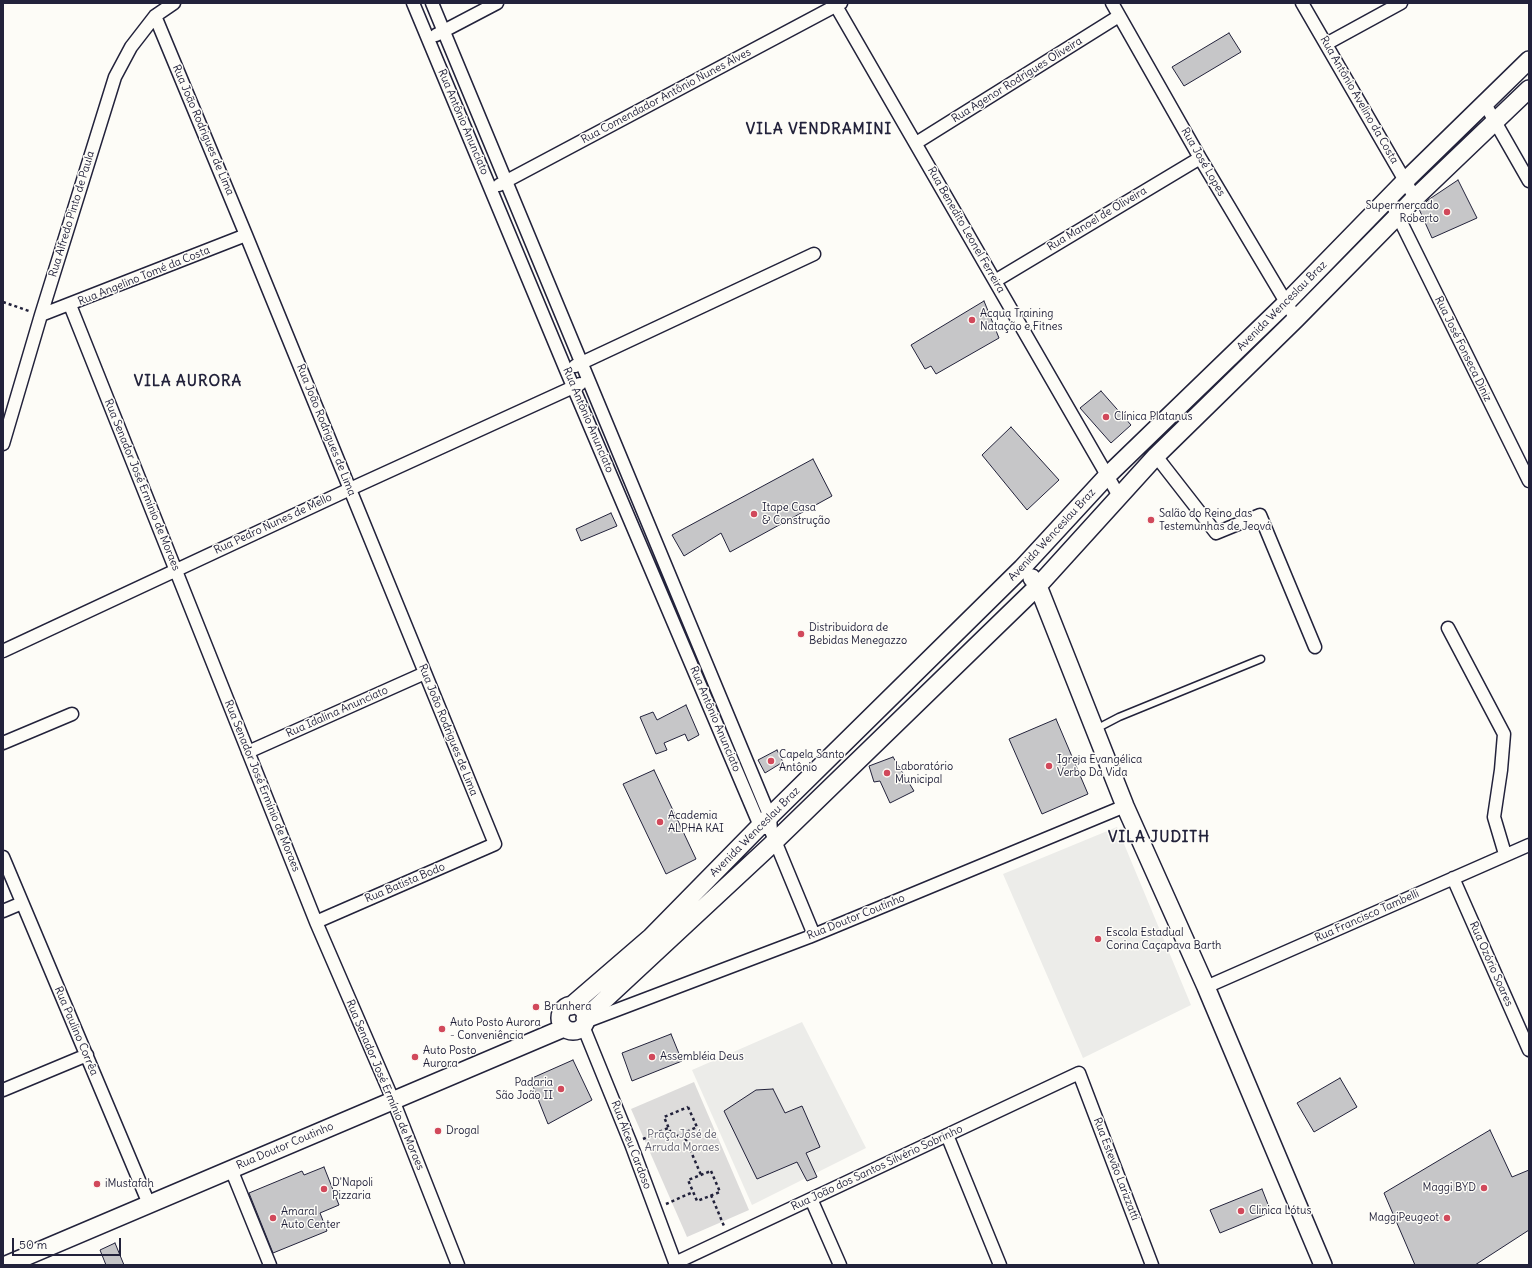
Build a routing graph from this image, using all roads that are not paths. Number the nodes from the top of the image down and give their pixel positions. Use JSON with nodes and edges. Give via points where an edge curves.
{"nodes":[{"id":1,"x":174,"y":3,"type":"edge"},
{"id":2,"x":413,"y":3,"type":"edge"},
{"id":3,"x":432,"y":3,"type":"edge"},
{"id":4,"x":497,"y":3,"type":"edge"},
{"id":5,"x":1112,"y":3,"type":"edge"},
{"id":6,"x":1302,"y":3,"type":"edge"},
{"id":7,"x":1401,"y":3,"type":"edge"},
{"id":8,"x":839,"y":4,"type":"edge"},
{"id":9,"x":155,"y":16,"type":"junction"},
{"id":10,"x":1119,"y":16,"type":"junction"},
{"id":11,"x":444,"y":31,"type":"junction"},
{"id":12,"x":428,"y":39,"type":"junction"},
{"id":13,"x":1326,"y":44,"type":"junction"},
{"id":14,"x":1529,"y":60,"type":"edge"},
{"id":15,"x":1529,"y":89,"type":"edge"},
{"id":16,"x":1485,"y":104,"type":"junction"},
{"id":17,"x":1496,"y":122,"type":"junction"},
{"id":18,"x":488,"y":137,"type":"junction"},
{"id":19,"x":916,"y":143,"type":"junction"},
{"id":20,"x":472,"y":144,"type":"junction"},
{"id":21,"x":1200,"y":158,"type":"junction"},
{"id":22,"x":506,"y":181,"type":"junction"},
{"id":23,"x":1405,"y":181,"type":"junction"},
{"id":24,"x":1529,"y":181,"type":"edge"},
{"id":25,"x":491,"y":189,"type":"junction"},
{"id":26,"x":1389,"y":198,"type":"junction"},
{"id":27,"x":1415,"y":198,"type":"junction"},
{"id":28,"x":1398,"y":216,"type":"junction"},
{"id":29,"x":246,"y":235,"type":"junction"},
{"id":30,"x":814,"y":254,"type":"dead end"},
{"id":31,"x":995,"y":281,"type":"junction"},
{"id":32,"x":1286,"y":303,"type":"junction"},
{"id":33,"x":70,"y":305,"type":"junction"},
{"id":34,"x":41,"y":315,"type":"junction"},
{"id":35,"x":1296,"y":319,"type":"junction"},
{"id":36,"x":582,"y":363,"type":"junction"},
{"id":37,"x":566,"y":370,"type":"junction"},
{"id":38,"x":589,"y":381,"type":"junction"},
{"id":39,"x":574,"y":387,"type":"junction"},
{"id":40,"x":3,"y":444,"type":"edge"},
{"id":41,"x":1156,"y":456,"type":"junction"},
{"id":42,"x":1107,"y":476,"type":"junction"},
{"id":43,"x":1529,"y":481,"type":"edge"},
{"id":44,"x":350,"y":488,"type":"junction"},
{"id":45,"x":1119,"y":496,"type":"junction"},
{"id":46,"x":662,"y":557,"type":"junction"},
{"id":47,"x":648,"y":563,"type":"junction"},
{"id":48,"x":1022,"y":568,"type":"junction"},
{"id":49,"x":175,"y":569,"type":"junction"},
{"id":50,"x":1038,"y":586,"type":"junction"},
{"id":51,"x":1448,"y":628,"type":"dead end"},
{"id":52,"x":1315,"y":647,"type":"dead end"},
{"id":53,"x":3,"y":651,"type":"edge"},
{"id":54,"x":1260,"y":658,"type":"dead end"},
{"id":55,"x":425,"y":673,"type":"junction"},
{"id":56,"x":714,"y":683,"type":"junction"},
{"id":57,"x":702,"y":689,"type":"junction"},
{"id":58,"x":896,"y":692,"type":"junction"},
{"id":59,"x":912,"y":708,"type":"junction"},
{"id":60,"x":72,"y":714,"type":"dead end"},
{"id":61,"x":1095,"y":729,"type":"junction"},
{"id":62,"x":3,"y":743,"type":"edge"},
{"id":63,"x":248,"y":752,"type":"junction"},
{"id":64,"x":1126,"y":806,"type":"junction"},
{"id":65,"x":769,"y":829,"type":"junction"},
{"id":66,"x":494,"y":844,"type":"joint"},
{"id":67,"x":1529,"y":845,"type":"edge"},
{"id":68,"x":1505,"y":854,"type":"junction"},
{"id":69,"x":3,"y":857,"type":"edge"},
{"id":70,"x":1453,"y":878,"type":"junction"},
{"id":71,"x":22,"y":903,"type":"junction"},
{"id":72,"x":3,"y":911,"type":"edge"},
{"id":73,"x":316,"y":922,"type":"junction"},
{"id":74,"x":814,"y":935,"type":"junction"},
{"id":75,"x":1206,"y":987,"type":"junction"},
{"id":76,"x":571,"y":1006,"type":"junction"},
{"id":77,"x":584,"y":1022,"type":"junction"},
{"id":78,"x":564,"y":1028,"type":"junction"},
{"id":79,"x":1529,"y":1048,"type":"edge"},
{"id":80,"x":86,"y":1055,"type":"junction"},
{"id":81,"x":1079,"y":1073,"type":"joint"},
{"id":82,"x":3,"y":1090,"type":"edge"},
{"id":83,"x":393,"y":1100,"type":"junction"},
{"id":84,"x":947,"y":1135,"type":"junction"},
{"id":85,"x":231,"y":1169,"type":"junction"},
{"id":86,"x":812,"y":1199,"type":"junction"},
{"id":87,"x":149,"y":1204,"type":"junction"},
{"id":88,"x":676,"y":1264,"type":"edge"},
{"id":89,"x":6,"y":1265,"type":"edge"},
{"id":90,"x":270,"y":1265,"type":"edge"},
{"id":91,"x":458,"y":1265,"type":"edge"},
{"id":92,"x":840,"y":1265,"type":"edge"},
{"id":93,"x":1000,"y":1265,"type":"edge"},
{"id":94,"x":1152,"y":1265,"type":"edge"},
{"id":95,"x":1323,"y":1265,"type":"edge"}],
"edges":[{"from":1,"to":9,"type":"street","name":"Rua Alfredo Pinto de Paula"},
{"from":2,"to":12,"type":"street","name":"Rua Antônio Anunciato"},
{"from":3,"to":11,"type":"street","name":"Rua Antônio Anunciato"},
{"from":4,"to":11,"type":"street"},
{"from":5,"to":10,"type":"street","name":"Rua José Lopes"},
{"from":6,"to":13,"type":"street","name":"Rua Antônio Avelino da Costa"},
{"from":7,"to":13,"type":"street"},
{"from":8,"to":19,"type":"street","name":"Rua Benedito Leonel Ferreira"},
{"from":8,"to":22,"type":"street","name":"Rua Comendador Antônio Nunes Alves"},
{"from":9,"to":29,"type":"street","name":"Rua João Rodrigues de Lima"},
{"from":9,"to":34,"type":"street","name":"Rua Alfredo Pinto de Paula","via":[[131,47],[115,77]]},
{"from":10,"to":19,"type":"street","name":"Rua Agenor Rodrigues Oliveira"},
{"from":10,"to":21,"type":"street","name":"Rua José Lopes"},
{"from":11,"to":12,"type":"street"},
{"from":11,"to":18,"type":"street","name":"Rua Antônio Anunciato"},
{"from":12,"to":20,"type":"street","name":"Rua Antônio Anunciato"},
{"from":13,"to":23,"type":"street","name":"Rua Antônio Avelino da Costa"},
{"from":14,"to":16,"type":"main road","name":"Avenida Wenceslau Braz"},
{"from":15,"to":17,"type":"main road","name":"Avenida Wenceslau Braz"},
{"from":16,"to":17,"type":"street"},
{"from":16,"to":23,"type":"main road","name":"Avenida Wenceslau Braz"},
{"from":17,"to":24,"type":"street"},
{"from":17,"to":27,"type":"main road","name":"Avenida Wenceslau Braz"},
{"from":18,"to":20,"type":"street"},
{"from":18,"to":22,"type":"street","name":"Rua Antônio Anunciato"},
{"from":19,"to":31,"type":"street","name":"Rua Benedito Leonel Ferreira"},
{"from":20,"to":25,"type":"street","name":"Rua Antônio Anunciato"},
{"from":21,"to":31,"type":"street","name":"Rua Manoel de Oliveira"},
{"from":21,"to":32,"type":"street","name":"Rua José Lopes"},
{"from":22,"to":25,"type":"street","name":"Rua Comendador Antônio Nunes Alves"},
{"from":22,"to":36,"type":"street","name":"Rua Antônio Anunciato"},
{"from":23,"to":26,"type":"main road","name":"Avenida Wenceslau Braz"},
{"from":23,"to":27,"type":"street","name":"Rua Antônio Avelino da Costa"},
{"from":25,"to":37,"type":"street","name":"Rua Antônio Anunciato"},
{"from":26,"to":28,"type":"street","name":"Rua José Fonseca Diniz"},
{"from":26,"to":32,"type":"main road","name":"Avenida Wenceslau Braz"},
{"from":27,"to":28,"type":"main road","name":"Avenida Wenceslau Braz"},
{"from":28,"to":35,"type":"main road","name":"Avenida Wenceslau Braz"},
{"from":28,"to":43,"type":"street","name":"Rua José Fonseca Diniz"},
{"from":29,"to":33,"type":"street","name":"Rua Angelino Tomé da Costa"},
{"from":29,"to":44,"type":"street","name":"Rua João Rodrigues de Lima"},
{"from":30,"to":36,"type":"street"},
{"from":31,"to":42,"type":"street","name":"Rua Benedito Leonel Ferreira"},
{"from":32,"to":35,"type":"street","name":"Rua José Lopes"},
{"from":32,"to":42,"type":"main road","name":"Avenida Wenceslau Braz"},
{"from":33,"to":34,"type":"street","name":"Rua Angelino Tomé da Costa"},
{"from":33,"to":49,"type":"street","name":"Rua Senador José Ermínio de Moraes"},
{"from":34,"to":40,"type":"street","name":"Rua Alfredo Pinto de Paula"},
{"from":35,"to":41,"type":"main road","name":"Avenida Wenceslau Braz"},
{"from":36,"to":37,"type":"street"},
{"from":36,"to":38,"type":"street","name":"Rua Antônio Anunciato"},
{"from":37,"to":39,"type":"street","name":"Rua Antônio Anunciato"},
{"from":38,"to":39,"type":"street","name":"Rua Pedro Nunes de Mello"},
{"from":38,"to":46,"type":"street","name":"Rua Antônio Anunciato"},
{"from":39,"to":44,"type":"street","name":"Rua Pedro Nunes de Mello"},
{"from":39,"to":47,"type":"street","name":"Rua Antônio Anunciato"},
{"from":41,"to":45,"type":"main road","name":"Avenida Wenceslau Braz"},
{"from":41,"to":52,"type":"street","via":[[1216,532],[1260,515]]},
{"from":42,"to":45,"type":"street","name":"Rua Benedito Leonel Ferreira"},
{"from":42,"to":48,"type":"main road","name":"Avenida Wenceslau Braz"},
{"from":44,"to":49,"type":"street","name":"Rua Pedro Nunes de Mello"},
{"from":44,"to":55,"type":"street","name":"Rua João Rodrigues de Lima"},
{"from":45,"to":50,"type":"main road","name":"Avenida Wenceslau Braz"},
{"from":46,"to":47,"type":"street"},
{"from":46,"to":56,"type":"street","name":"Rua Antônio Anunciato"},
{"from":47,"to":57,"type":"street","name":"Rua Antônio Anunciato"},
{"from":48,"to":50,"type":"main road"},
{"from":48,"to":58,"type":"main road","name":"Avenida Wenceslau Braz"},
{"from":49,"to":53,"type":"street","name":"Rua Pedro Nunes de Mello"},
{"from":49,"to":63,"type":"street","name":"Rua Senador José Ermínio de Moraes"},
{"from":50,"to":59,"type":"main road","name":"Avenida Wenceslau Braz"},
{"from":50,"to":61,"type":"main road"},
{"from":51,"to":68,"type":"street","via":[[1504,734],[1494,817]]},
{"from":54,"to":61,"type":"lane"},
{"from":55,"to":63,"type":"street","name":"Rua Idalina Anunciato"},
{"from":55,"to":66,"type":"street","name":"Rua João Rodrigues de Lima"},
{"from":56,"to":57,"type":"street"},
{"from":56,"to":65,"type":"street","name":"Rua Antônio Anunciato"},
{"from":57,"to":65,"type":"street","name":"Rua Antônio Anunciato"},
{"from":58,"to":59,"type":"main road"},
{"from":58,"to":65,"type":"main road","name":"Avenida Wenceslau Braz"},
{"from":59,"to":65,"type":"main road","name":"Avenida Wenceslau Braz"},
{"from":60,"to":62,"type":"street"},
{"from":61,"to":64,"type":"main road"},
{"from":63,"to":73,"type":"street","name":"Rua Senador José Ermínio de Moraes"},
{"from":64,"to":74,"type":"street","name":"Rua Doutor Coutinho"},
{"from":64,"to":75,"type":"main road"},
{"from":65,"to":74,"type":"street","name":"Rua Antônio Anunciato"},
{"from":65,"to":76,"type":"main road","name":"Avenida Wenceslau Braz"},
{"from":65,"to":77,"type":"main road","name":"Avenida Wenceslau Braz"},
{"from":66,"to":73,"type":"street","name":"Rua Batista Bodo"},
{"from":67,"to":68,"type":"street","name":"Rua Francisco Tambelli"},
{"from":68,"to":70,"type":"street","name":"Rua Francisco Tambelli"},
{"from":69,"to":71,"type":"street","name":"Rua Paulino Corrêa"},
{"from":70,"to":75,"type":"street","name":"Rua Francisco Tambelli"},
{"from":70,"to":79,"type":"street","name":"Rua Ozório Soares"},
{"from":71,"to":72,"type":"street"},
{"from":71,"to":80,"type":"street","name":"Rua Paulino Corrêa"},
{"from":73,"to":83,"type":"street","name":"Rua Senador José Ermínio de Moraes"},
{"from":74,"to":77,"type":"street","name":"Rua Doutor Coutinho"},
{"from":75,"to":95,"type":"main road"},
{"from":76,"to":77,"type":"main road","via":[[582,1010]]},
{"from":76,"to":78,"type":"main road","via":[[561,1012],[560,1021]]},
{"from":77,"to":78,"type":"main road","via":[[576,1030]]},
{"from":77,"to":88,"type":"street","name":"Rua Alceu Cardoso"},
{"from":78,"to":83,"type":"main road","name":"Rua Doutor Coutinho"},
{"from":80,"to":82,"type":"street"},
{"from":80,"to":87,"type":"street","name":"Rua Paulino Corrêa"},
{"from":81,"to":84,"type":"street","name":"Rua João dos Santos Silvério Sobrinho"},
{"from":81,"to":94,"type":"street","name":"Rua Estevão Larizzatti"},
{"from":83,"to":85,"type":"main road","name":"Rua Doutor Coutinho"},
{"from":83,"to":91,"type":"street","name":"Rua Senador José Ermínio de Moraes"},
{"from":84,"to":86,"type":"street","name":"Rua João dos Santos Silvério Sobrinho"},
{"from":84,"to":93,"type":"street"},
{"from":85,"to":87,"type":"main road","name":"Rua Doutor Coutinho"},
{"from":85,"to":90,"type":"street"},
{"from":86,"to":88,"type":"street","name":"Rua João dos Santos Silvério Sobrinho"},
{"from":86,"to":92,"type":"street"},
{"from":87,"to":89,"type":"main road","name":"Rua Doutor Coutinho"}]}
